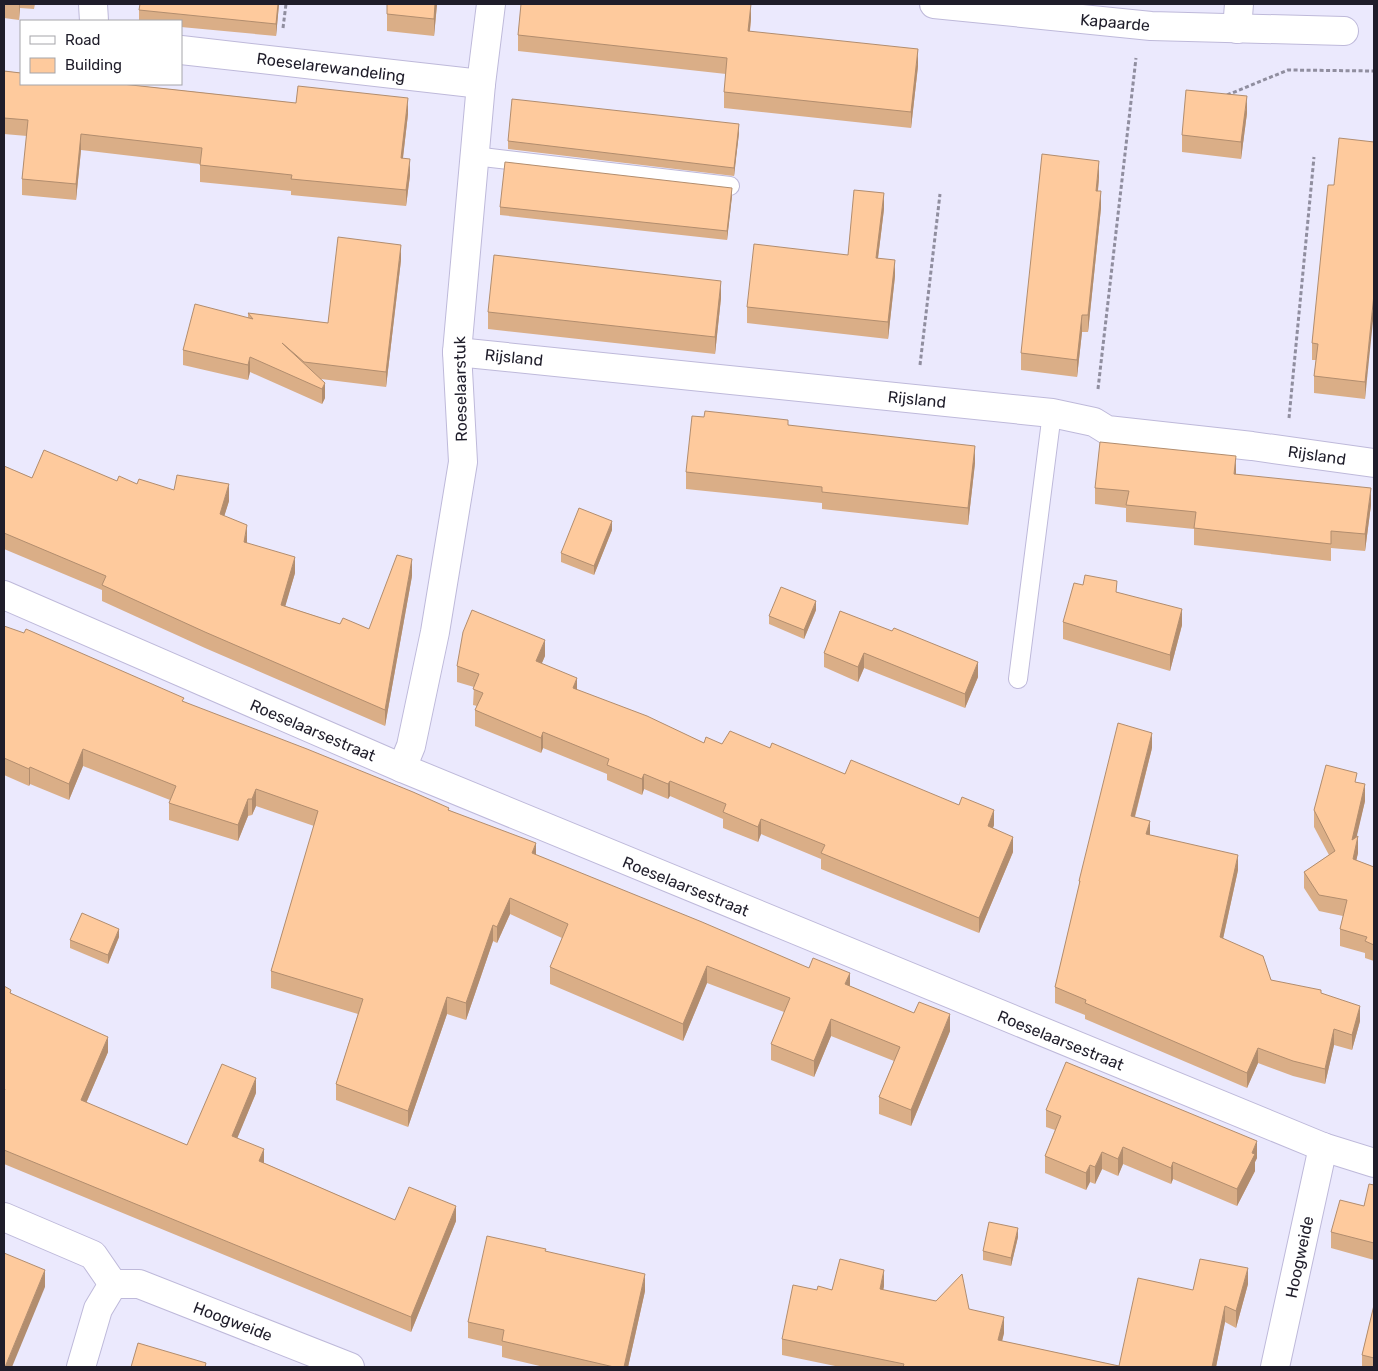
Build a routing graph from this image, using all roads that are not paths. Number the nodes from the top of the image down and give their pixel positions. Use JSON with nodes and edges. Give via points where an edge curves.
{"nodes":[{"id":1,"x":92,"y":4,"type":"edge"},
{"id":2,"x":491,"y":4,"type":"edge"},
{"id":3,"x":934,"y":4,"type":"edge"},
{"id":4,"x":1238,"y":17,"type":"edge"},
{"id":5,"x":94,"y":20,"type":"edge"},
{"id":6,"x":1344,"y":31,"type":"dead end"},
{"id":7,"x":182,"y":50,"type":"edge"},
{"id":8,"x":481,"y":84,"type":"junction"},
{"id":9,"x":474,"y":156,"type":"junction"},
{"id":10,"x":730,"y":186,"type":"edge"},
{"id":11,"x":457,"y":352,"type":"junction"},
{"id":12,"x":1052,"y":413,"type":"junction"},
{"id":13,"x":1374,"y":463,"type":"edge"},
{"id":14,"x":4,"y":595,"type":"edge"},
{"id":15,"x":1018,"y":678,"type":"dead end"},
{"id":16,"x":402,"y":768,"type":"junction"},
{"id":17,"x":1322,"y":1147,"type":"junction"},
{"id":18,"x":1374,"y":1163,"type":"edge"},
{"id":19,"x":4,"y":1217,"type":"edge"},
{"id":20,"x":113,"y":1284,"type":"junction"},
{"id":21,"x":81,"y":1367,"type":"edge"},
{"id":22,"x":350,"y":1367,"type":"edge"},
{"id":23,"x":1275,"y":1367,"type":"edge"}],
"edges":[{"from":1,"to":5,"type":"street"},
{"from":2,"to":8,"type":"street","name":"Roeselaarstuk"},
{"from":3,"to":4,"type":"street","name":"Kapaarde","via":[[1139,25]]},
{"from":4,"to":6,"type":"street","name":"Kapaarde"},
{"from":7,"to":8,"type":"street","name":"Roeselarewandeling"},
{"from":8,"to":9,"type":"street","name":"Roeselaarstuk"},
{"from":9,"to":10,"type":"lane"},
{"from":9,"to":11,"type":"street","name":"Roeselaarstuk"},
{"from":11,"to":12,"type":"street","name":"Rijsland"},
{"from":11,"to":16,"type":"street","name":"Roeselaarstuk","via":[[462,462],[435,632],[412,746]]},
{"from":12,"to":13,"type":"street","name":"Rijsland","via":[[1094,422],[1107,430]]},
{"from":12,"to":15,"type":"lane"},
{"from":14,"to":16,"type":"street","name":"Roeselaarsestraat"},
{"from":16,"to":17,"type":"street","name":"Roeselaarsestraat"},
{"from":17,"to":18,"type":"street","name":"Roeselaarsestraat"},
{"from":17,"to":23,"type":"street","name":"Hoogweide"},
{"from":19,"to":20,"type":"street","via":[[93,1254]]},
{"from":20,"to":21,"type":"street","via":[[98,1309]]},
{"from":20,"to":22,"type":"street","name":"Hoogweide","via":[[139,1284]]}]}
